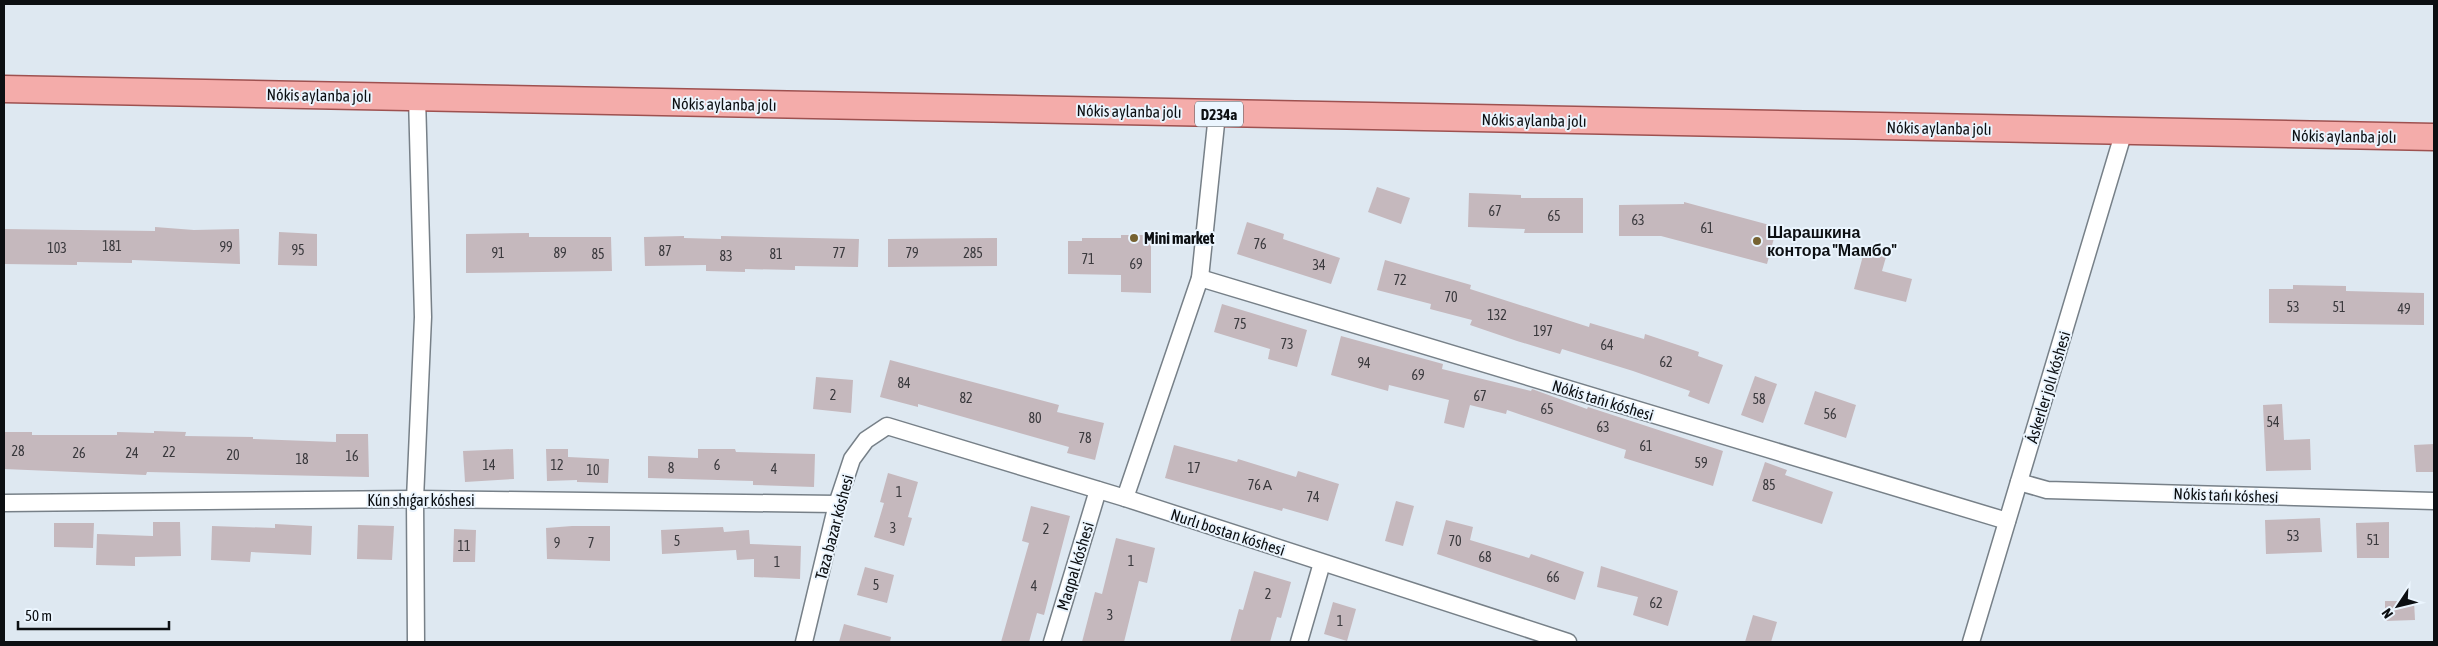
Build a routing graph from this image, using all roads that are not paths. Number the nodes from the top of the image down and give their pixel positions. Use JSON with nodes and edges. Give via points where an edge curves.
{"nodes":[{"id":1,"x":4,"y":89,"type":"edge"},
{"id":2,"x":417,"y":97,"type":"junction"},
{"id":3,"x":1217,"y":114,"type":"junction"},
{"id":4,"x":2124,"y":132,"type":"junction"},
{"id":5,"x":2434,"y":138,"type":"edge"},
{"id":6,"x":1200,"y":278,"type":"junction"},
{"id":7,"x":887,"y":426,"type":"joint"},
{"id":8,"x":2019,"y":482,"type":"junction"},
{"id":9,"x":1098,"y":490,"type":"junction"},
{"id":10,"x":1125,"y":498,"type":"junction"},
{"id":11,"x":415,"y":499,"type":"junction"},
{"id":12,"x":2434,"y":501,"type":"edge"},
{"id":13,"x":4,"y":503,"type":"edge"},
{"id":14,"x":838,"y":504,"type":"junction"},
{"id":15,"x":2007,"y":522,"type":"junction"},
{"id":16,"x":1322,"y":563,"type":"junction"},
{"id":17,"x":1529,"y":637,"type":"edge"},
{"id":18,"x":416,"y":642,"type":"edge"},
{"id":19,"x":804,"y":642,"type":"edge"},
{"id":20,"x":1052,"y":642,"type":"edge"},
{"id":21,"x":1298,"y":642,"type":"edge"},
{"id":22,"x":1568,"y":642,"type":"edge"},
{"id":23,"x":1971,"y":642,"type":"edge"}],
"edges":[{"from":1,"to":2,"type":"main road","name":"Nókis aylanba jolı","number":"D234a"},
{"from":2,"to":3,"type":"main road","name":"Nókis aylanba jolı","number":"D234a"},
{"from":2,"to":11,"type":"street","via":[[423,316]]},
{"from":3,"to":4,"type":"main road","name":"Nókis aylanba jolı","number":"D234a"},
{"from":3,"to":6,"type":"street"},
{"from":4,"to":5,"type":"main road","name":"Nókis aylanba jolı","number":"D234a"},
{"from":4,"to":8,"type":"street","name":"Áskerler jolı kóshesi"},
{"from":6,"to":10,"type":"street"},
{"from":6,"to":15,"type":"street","name":"Nókis tańı kóshesi"},
{"from":7,"to":9,"type":"street","name":"Nurlı bostan kóshesi"},
{"from":7,"to":14,"type":"street","name":"Taza bazar kóshesi","via":[[866,440],[852,459]]},
{"from":8,"to":12,"type":"street","name":"Nókis tańı kóshesi","via":[[2047,490]]},
{"from":8,"to":15,"type":"street","name":"Áskerler jolı kóshesi"},
{"from":9,"to":10,"type":"street","name":"Nurlı bostan kóshesi"},
{"from":9,"to":20,"type":"street","name":"Maqpal kóshesi"},
{"from":10,"to":16,"type":"street","name":"Nurlı bostan kóshesi"},
{"from":11,"to":13,"type":"street","name":"Kún shıǵar kóshesi"},
{"from":11,"to":14,"type":"street","name":"Kún shıǵar kóshesi"},
{"from":11,"to":18,"type":"street"},
{"from":14,"to":19,"type":"street","name":"Taza bazar kóshesi"},
{"from":15,"to":23,"type":"street","name":"Áskerler jolı kóshesi"},
{"from":16,"to":17,"type":"street","name":"Nurlı bostan kóshesi"},
{"from":16,"to":21,"type":"street"},
{"from":17,"to":22,"type":"street","name":"Nurlı bostan kóshesi"}]}
